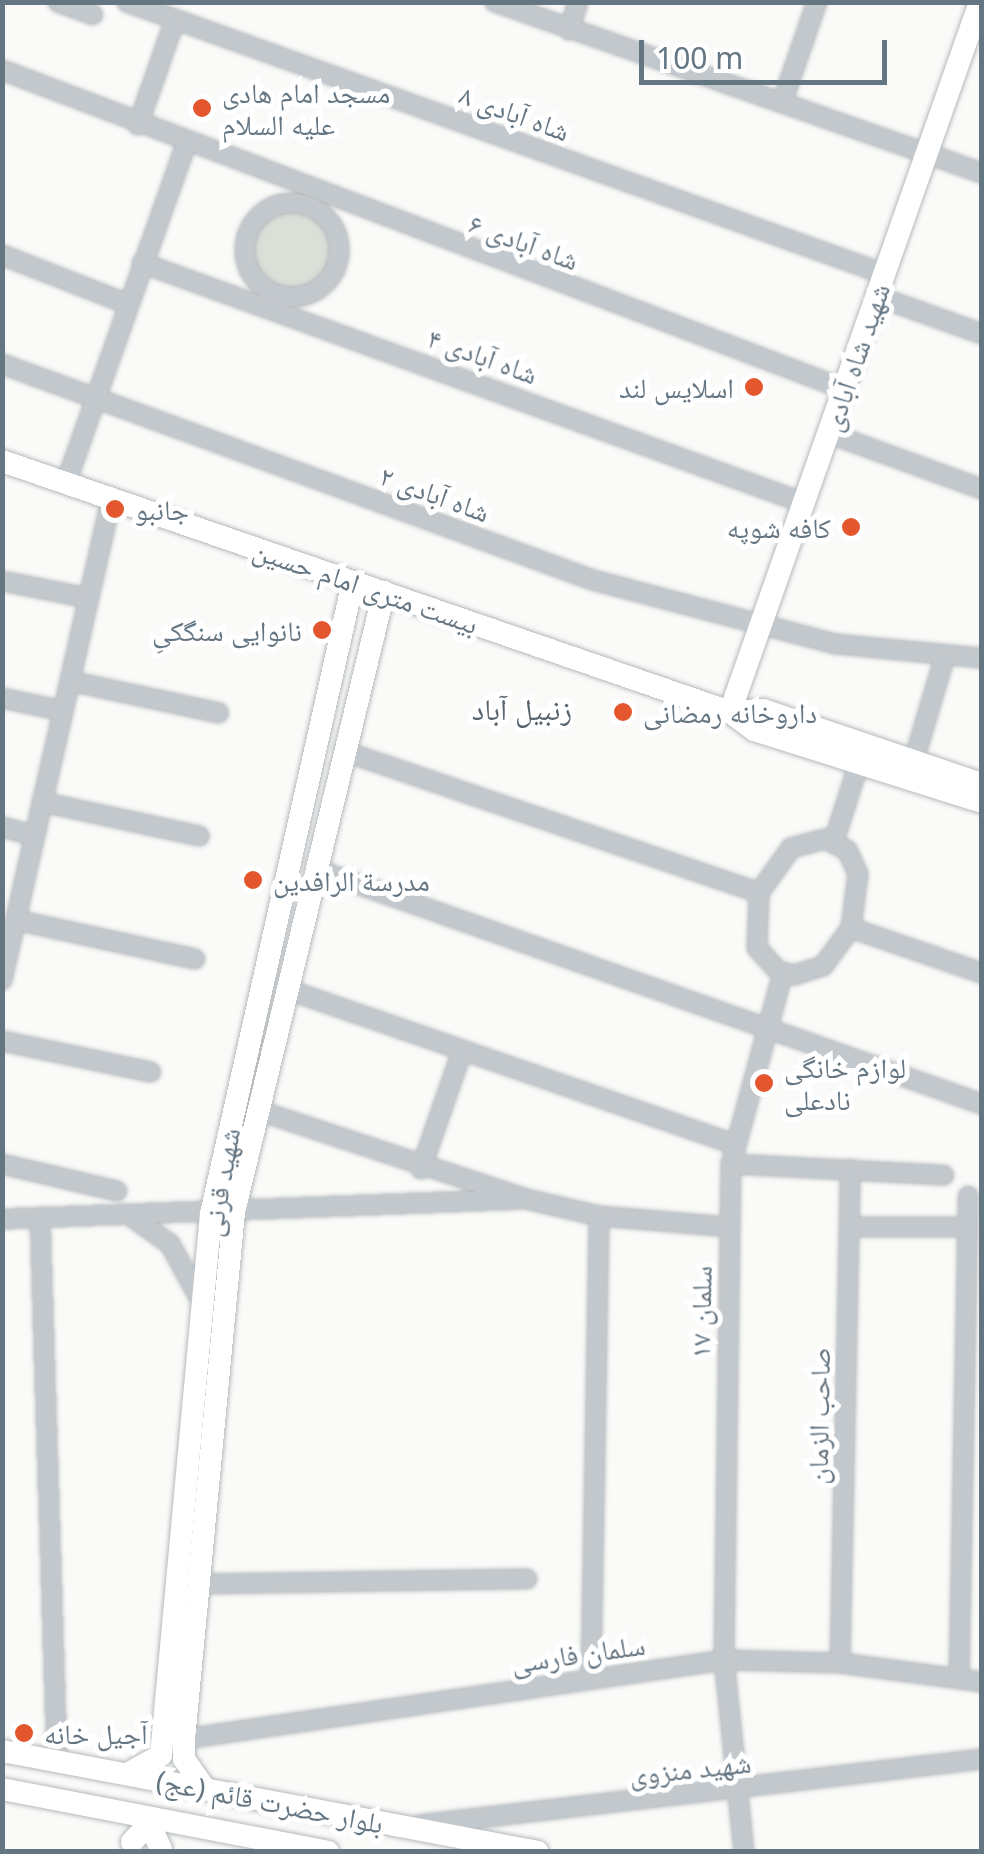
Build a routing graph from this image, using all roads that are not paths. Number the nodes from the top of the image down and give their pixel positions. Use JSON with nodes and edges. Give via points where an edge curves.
{"nodes":[{"id":1,"x":58,"y":2,"type":"edge"},
{"id":2,"x":127,"y":2,"type":"edge"},
{"id":3,"x":495,"y":2,"type":"edge"},
{"id":4,"x":578,"y":2,"type":"edge"},
{"id":5,"x":817,"y":2,"type":"edge"},
{"id":6,"x":980,"y":2,"type":"edge"},
{"id":7,"x":92,"y":15,"type":"dead end"},
{"id":8,"x":175,"y":20,"type":"junction"},
{"id":9,"x":570,"y":30,"type":"junction"},
{"id":10,"x":2,"y":70,"type":"edge"},
{"id":11,"x":783,"y":100,"type":"junction"},
{"id":12,"x":138,"y":124,"type":"junction"},
{"id":13,"x":186,"y":144,"type":"junction"},
{"id":14,"x":928,"y":151,"type":"junction"},
{"id":15,"x":982,"y":173,"type":"edge"},
{"id":16,"x":314,"y":200,"type":"junction"},
{"id":17,"x":2,"y":255,"type":"edge"},
{"id":18,"x":142,"y":263,"type":"junction"},
{"id":19,"x":880,"y":285,"type":"junction"},
{"id":20,"x":276,"y":301,"type":"junction"},
{"id":21,"x":128,"y":304,"type":"junction"},
{"id":22,"x":982,"y":334,"type":"edge"},
{"id":23,"x":2,"y":364,"type":"edge"},
{"id":24,"x":844,"y":389,"type":"junction"},
{"id":25,"x":95,"y":399,"type":"junction"},
{"id":26,"x":828,"y":433,"type":"junction"},
{"id":27,"x":2,"y":462,"type":"edge"},
{"id":28,"x":66,"y":483,"type":"junction"},
{"id":29,"x":982,"y":489,"type":"edge"},
{"id":30,"x":110,"y":499,"type":"junction"},
{"id":31,"x":804,"y":503,"type":"junction"},
{"id":32,"x":2,"y":581,"type":"edge"},
{"id":33,"x":353,"y":582,"type":"junction"},
{"id":34,"x":384,"y":592,"type":"junction"},
{"id":35,"x":88,"y":598,"type":"junction"},
{"id":36,"x":760,"y":628,"type":"junction"},
{"id":37,"x":945,"y":656,"type":"junction"},
{"id":38,"x":982,"y":658,"type":"edge"},
{"id":39,"x":70,"y":681,"type":"junction"},
{"id":40,"x":2,"y":698,"type":"edge"},
{"id":41,"x":63,"y":711,"type":"junction"},
{"id":42,"x":730,"y":712,"type":"junction"},
{"id":43,"x":219,"y":713,"type":"dead end"},
{"id":44,"x":343,"y":751,"type":"junction"},
{"id":45,"x":860,"y":760,"type":"junction"},
{"id":46,"x":914,"y":760,"type":"junction"},
{"id":47,"x":982,"y":784,"type":"edge"},
{"id":48,"x":42,"y":802,"type":"junction"},
{"id":49,"x":982,"y":802,"type":"edge"},
{"id":50,"x":2,"y":826,"type":"edge"},
{"id":51,"x":35,"y":836,"type":"junction"},
{"id":52,"x":198,"y":836,"type":"dead end"},
{"id":53,"x":834,"y":841,"type":"junction"},
{"id":54,"x":316,"y":869,"type":"junction"},
{"id":55,"x":759,"y":893,"type":"junction"},
{"id":56,"x":16,"y":920,"type":"junction"},
{"id":57,"x":852,"y":928,"type":"junction"},
{"id":58,"x":6,"y":946,"type":"edge"},
{"id":59,"x":194,"y":959,"type":"dead end"},
{"id":60,"x":783,"y":973,"type":"junction"},
{"id":61,"x":982,"y":973,"type":"edge"},
{"id":62,"x":2,"y":980,"type":"edge"},
{"id":63,"x":286,"y":989,"type":"junction"},
{"id":64,"x":765,"y":1031,"type":"junction"},
{"id":65,"x":2,"y":1041,"type":"edge"},
{"id":66,"x":462,"y":1050,"type":"junction"},
{"id":67,"x":151,"y":1072,"type":"dead end"},
{"id":68,"x":982,"y":1104,"type":"edge"},
{"id":69,"x":257,"y":1110,"type":"junction"},
{"id":70,"x":733,"y":1144,"type":"junction"},
{"id":71,"x":2,"y":1164,"type":"edge"},
{"id":72,"x":730,"y":1164,"type":"junction"},
{"id":73,"x":421,"y":1169,"type":"junction"},
{"id":74,"x":850,"y":1169,"type":"junction"},
{"id":75,"x":944,"y":1176,"type":"dead end"},
{"id":76,"x":116,"y":1191,"type":"dead end"},
{"id":77,"x":968,"y":1196,"type":"dead end"},
{"id":78,"x":526,"y":1200,"type":"junction"},
{"id":79,"x":223,"y":1213,"type":"junction"},
{"id":80,"x":128,"y":1215,"type":"junction"},
{"id":81,"x":40,"y":1216,"type":"junction"},
{"id":82,"x":599,"y":1216,"type":"junction"},
{"id":83,"x":2,"y":1219,"type":"edge"},
{"id":84,"x":850,"y":1226,"type":"junction"},
{"id":85,"x":729,"y":1227,"type":"junction"},
{"id":86,"x":968,"y":1227,"type":"junction"},
{"id":87,"x":974,"y":1261,"type":"edge"},
{"id":88,"x":202,"y":1312,"type":"junction"},
{"id":89,"x":527,"y":1579,"type":"dead end"},
{"id":90,"x":197,"y":1584,"type":"junction"},
{"id":91,"x":724,"y":1660,"type":"junction"},
{"id":92,"x":840,"y":1663,"type":"junction"},
{"id":93,"x":591,"y":1679,"type":"junction"},
{"id":94,"x":959,"y":1679,"type":"junction"},
{"id":95,"x":982,"y":1682,"type":"edge"},
{"id":96,"x":2,"y":1750,"type":"edge"},
{"id":97,"x":176,"y":1751,"type":"junction"},
{"id":98,"x":982,"y":1759,"type":"edge"},
{"id":99,"x":57,"y":1761,"type":"junction"},
{"id":100,"x":127,"y":1774,"type":"junction"},
{"id":101,"x":2,"y":1789,"type":"edge"},
{"id":102,"x":204,"y":1789,"type":"junction"},
{"id":103,"x":738,"y":1790,"type":"junction"},
{"id":104,"x":124,"y":1812,"type":"junction"},
{"id":105,"x":188,"y":1826,"type":"junction"},
{"id":106,"x":403,"y":1827,"type":"junction"},
{"id":107,"x":131,"y":1847,"type":"edge"},
{"id":108,"x":160,"y":1850,"type":"edge"},
{"id":109,"x":328,"y":1852,"type":"edge"},
{"id":110,"x":538,"y":1852,"type":"edge"},
{"id":111,"x":744,"y":1852,"type":"edge"}],
"edges":[{"from":1,"to":7,"type":"street"},
{"from":2,"to":8,"type":"street","name":"شاه آبادی ۸"},
{"from":3,"to":9,"type":"street"},
{"from":4,"to":9,"type":"street"},
{"from":5,"to":11,"type":"street"},
{"from":6,"to":14,"type":"main road","name":"شهید شاه آبادی"},
{"from":8,"to":12,"type":"street"},
{"from":8,"to":19,"type":"street","name":"شاه آبادی ۸"},
{"from":9,"to":11,"type":"street"},
{"from":10,"to":12,"type":"street","name":"شاه آبادی ۶"},
{"from":11,"to":14,"type":"street"},
{"from":12,"to":13,"type":"street","name":"شاه آبادی ۶"},
{"from":13,"to":16,"type":"street","name":"شاه آبادی ۶"},
{"from":13,"to":18,"type":"street"},
{"from":14,"to":15,"type":"street"},
{"from":14,"to":19,"type":"main road","name":"شهید شاه آبادی"},
{"from":16,"to":20,"type":"street","via":[[335,231],[338,261],[309,294]]},
{"from":16,"to":20,"type":"street","via":[[276,206],[247,236],[254,278]]},
{"from":16,"to":24,"type":"street","name":"شاه آبادی ۶"},
{"from":17,"to":21,"type":"street"},
{"from":18,"to":20,"type":"street","name":"شاه آبادی ۴"},
{"from":18,"to":21,"type":"street"},
{"from":19,"to":22,"type":"street","name":"شاه آبادی ۸"},
{"from":19,"to":24,"type":"main road","name":"شهید شاه آبادی"},
{"from":20,"to":31,"type":"street","name":"شاه آبادی ۴"},
{"from":21,"to":25,"type":"street"},
{"from":23,"to":25,"type":"street","name":"شاه آبادی ۲"},
{"from":24,"to":26,"type":"main road","name":"شهید شاه آبادی"},
{"from":25,"to":28,"type":"street"},
{"from":25,"to":36,"type":"street","name":"شاه آبادی ۲","via":[[593,580]]},
{"from":26,"to":29,"type":"street"},
{"from":26,"to":31,"type":"main road","name":"شهید شاه آبادی"},
{"from":27,"to":28,"type":"main road","name":"بیست متری امام حسین"},
{"from":28,"to":30,"type":"main road","name":"بیست متری امام حسین"},
{"from":30,"to":33,"type":"main road","name":"بیست متری امام حسین"},
{"from":30,"to":35,"type":"street"},
{"from":31,"to":36,"type":"main road","name":"شهید شاه آبادی"},
{"from":32,"to":35,"type":"street"},
{"from":33,"to":34,"type":"main road","name":"بیست متری امام حسین"},
{"from":33,"to":79,"type":"main road","name":"شهید قرنی"},
{"from":34,"to":42,"type":"main road","name":"بیست متری امام حسین"},
{"from":34,"to":44,"type":"main road","name":"شهید قرنی"},
{"from":35,"to":39,"type":"street"},
{"from":36,"to":37,"type":"street","name":"شاه آبادی ۲"},
{"from":36,"to":42,"type":"main road","name":"شهید شاه آبادی"},
{"from":37,"to":38,"type":"street","name":"شاه آبادی ۲"},
{"from":37,"to":46,"type":"street"},
{"from":39,"to":41,"type":"street"},
{"from":39,"to":43,"type":"street"},
{"from":40,"to":41,"type":"street"},
{"from":41,"to":48,"type":"street"},
{"from":42,"to":45,"type":"main road","name":"بیست متری امام حسین","via":[[754,730]]},
{"from":42,"to":46,"type":"main road","name":"بیست متری امام حسین","via":[[763,710]]},
{"from":44,"to":54,"type":"main road","name":"شهید قرنی"},
{"from":44,"to":55,"type":"street"},
{"from":45,"to":49,"type":"main road","name":"بیست متری امام حسین"},
{"from":45,"to":53,"type":"street"},
{"from":46,"to":47,"type":"main road","name":"بیست متری امام حسین"},
{"from":48,"to":51,"type":"street"},
{"from":48,"to":52,"type":"street"},
{"from":50,"to":51,"type":"street"},
{"from":51,"to":56,"type":"street"},
{"from":53,"to":55,"type":"street","via":[[792,848]]},
{"from":53,"to":57,"type":"street","via":[[858,874]]},
{"from":54,"to":63,"type":"main road","name":"شهید قرنی"},
{"from":54,"to":64,"type":"street"},
{"from":55,"to":60,"type":"street","via":[[757,948]]},
{"from":56,"to":58,"type":"street"},
{"from":56,"to":59,"type":"street"},
{"from":57,"to":60,"type":"street","via":[[823,966]]},
{"from":57,"to":61,"type":"street"},
{"from":58,"to":62,"type":"street"},
{"from":60,"to":64,"type":"street","name":"سلمان ۱۷"},
{"from":63,"to":66,"type":"street"},
{"from":63,"to":69,"type":"main road","name":"شهید قرنی"},
{"from":64,"to":68,"type":"street"},
{"from":64,"to":70,"type":"street","name":"سلمان ۱۷"},
{"from":65,"to":67,"type":"street"},
{"from":66,"to":70,"type":"street"},
{"from":66,"to":73,"type":"street"},
{"from":69,"to":73,"type":"street"},
{"from":69,"to":79,"type":"main road","name":"شهید قرنی"},
{"from":70,"to":72,"type":"street","name":"سلمان ۱۷"},
{"from":71,"to":76,"type":"street"},
{"from":72,"to":74,"type":"street"},
{"from":72,"to":85,"type":"street","name":"سلمان ۱۷"},
{"from":73,"to":78,"type":"street"},
{"from":74,"to":75,"type":"street"},
{"from":74,"to":84,"type":"street","name":"صاحب الزمان"},
{"from":77,"to":86,"type":"street"},
{"from":78,"to":79,"type":"street"},
{"from":78,"to":82,"type":"street"},
{"from":79,"to":80,"type":"street"},
{"from":79,"to":88,"type":"main road","name":"شهید قرنی"},
{"from":79,"to":90,"type":"main road","name":"شهید قرنی"},
{"from":80,"to":81,"type":"street"},
{"from":80,"to":88,"type":"street","via":[[181,1257]]},
{"from":81,"to":83,"type":"street"},
{"from":81,"to":99,"type":"street"},
{"from":82,"to":85,"type":"street"},
{"from":82,"to":93,"type":"street"},
{"from":84,"to":86,"type":"street"},
{"from":84,"to":92,"type":"street","name":"صاحب الزمان"},
{"from":85,"to":91,"type":"street","name":"سلمان ۱۷"},
{"from":86,"to":87,"type":"street"},
{"from":87,"to":94,"type":"street"},
{"from":88,"to":97,"type":"main road","name":"شهید قرنی"},
{"from":89,"to":90,"type":"street"},
{"from":90,"to":97,"type":"main road","name":"شهید قرنی"},
{"from":91,"to":92,"type":"street","name":"سلمان فارسی"},
{"from":91,"to":93,"type":"street","name":"سلمان فارسی"},
{"from":91,"to":103,"type":"street","name":"سلمان ۱۷"},
{"from":92,"to":94,"type":"street","name":"سلمان فارسی"},
{"from":93,"to":97,"type":"street","name":"سلمان فارسی"},
{"from":94,"to":95,"type":"street","name":"سلمان فارسی"},
{"from":96,"to":99,"type":"main road","name":"بلوار حضرت قائم (عج)"},
{"from":97,"to":100,"type":"main road"},
{"from":97,"to":102,"type":"main road"},
{"from":98,"to":103,"type":"street","name":"شهید منزوی"},
{"from":99,"to":100,"type":"main road","name":"بلوار حضرت قائم (عج)"},
{"from":100,"to":102,"type":"main road","name":"بلوار حضرت قائم (عج)"},
{"from":101,"to":104,"type":"main road","name":"بلوار حضرت قائم (عج)"},
{"from":102,"to":106,"type":"main road","name":"بلوار حضرت قائم (عج)"},
{"from":103,"to":106,"type":"street","name":"شهید منزوی"},
{"from":103,"to":111,"type":"street","name":"سلمان ۱۷"},
{"from":104,"to":105,"type":"main road","name":"بلوار حضرت قائم (عج)"},
{"from":104,"to":107,"type":"main road"},
{"from":105,"to":108,"type":"main road","via":[[174,1830]]},
{"from":105,"to":109,"type":"main road","name":"بلوار حضرت قائم (عج)"},
{"from":106,"to":110,"type":"main road","name":"بلوار حضرت قائم (عج)"},
{"from":107,"to":108,"type":"main road","via":[[143,1830],[154,1832]]}]}
